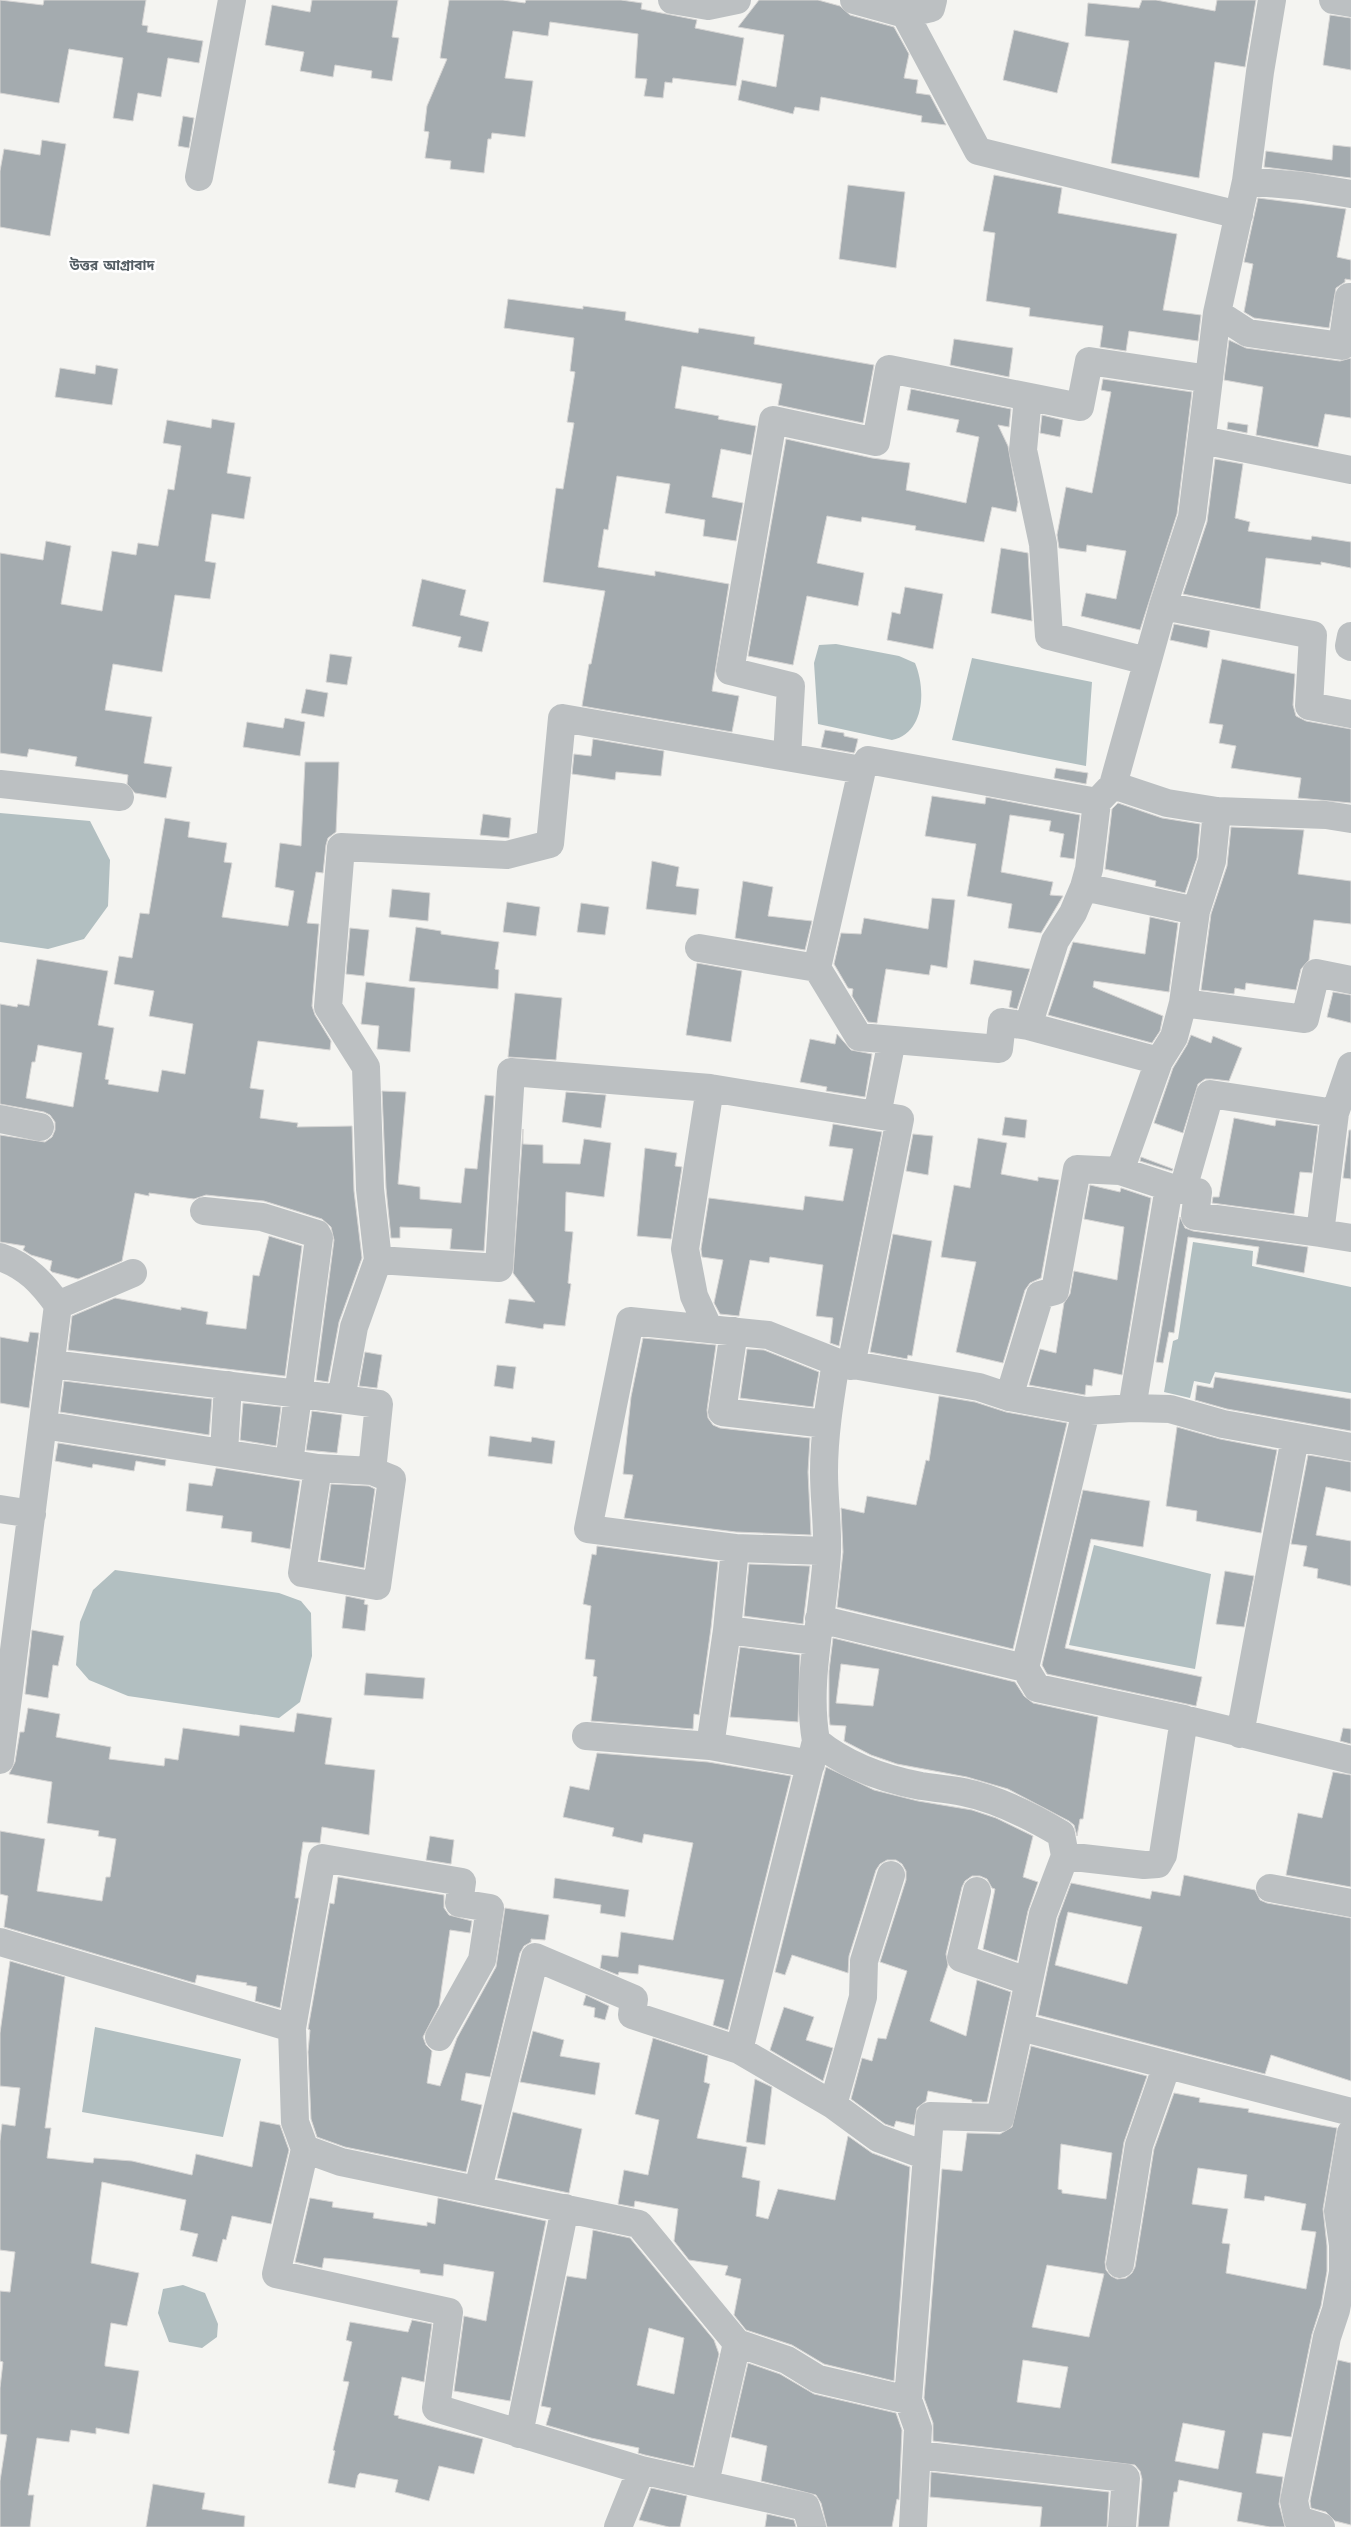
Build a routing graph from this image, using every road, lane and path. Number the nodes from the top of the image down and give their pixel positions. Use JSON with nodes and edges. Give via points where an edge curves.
{"nodes":[{"id":1,"x":232,"y":0,"type":"edge"},
{"id":2,"x":672,"y":0,"type":"edge"},
{"id":3,"x":737,"y":0,"type":"edge"},
{"id":4,"x":854,"y":0,"type":"edge"},
{"id":5,"x":933,"y":0,"type":"edge"},
{"id":6,"x":1272,"y":0,"type":"edge"},
{"id":7,"x":1333,"y":0,"type":"edge"},
{"id":8,"x":1351,"y":3,"type":"edge"},
{"id":9,"x":905,"y":14,"type":"junction"},
{"id":10,"x":199,"y":177,"type":"dead end"},
{"id":11,"x":1246,"y":181,"type":"junction"},
{"id":12,"x":1351,"y":194,"type":"edge"},
{"id":13,"x":1238,"y":215,"type":"junction"},
{"id":14,"x":1351,"y":297,"type":"edge"},
{"id":15,"x":1217,"y":313,"type":"junction"},
{"id":16,"x":1209,"y":378,"type":"junction"},
{"id":17,"x":1028,"y":397,"type":"junction"},
{"id":18,"x":1202,"y":440,"type":"junction"},
{"id":19,"x":1351,"y":469,"type":"edge"},
{"id":20,"x":1163,"y":606,"type":"junction"},
{"id":21,"x":1351,"y":636,"type":"edge"},
{"id":22,"x":1351,"y":647,"type":"edge"},
{"id":23,"x":1148,"y":661,"type":"junction"},
{"id":24,"x":1351,"y":714,"type":"edge"},
{"id":25,"x":787,"y":757,"type":"junction"},
{"id":26,"x":862,"y":770,"type":"junction"},
{"id":27,"x":0,"y":784,"type":"edge"},
{"id":28,"x":1105,"y":793,"type":"junction"},
{"id":29,"x":120,"y":797,"type":"dead end"},
{"id":30,"x":1217,"y":812,"type":"junction"},
{"id":31,"x":1351,"y":819,"type":"edge"},
{"id":32,"x":1084,"y":887,"type":"junction"},
{"id":33,"x":1196,"y":911,"type":"junction"},
{"id":34,"x":699,"y":948,"type":"dead end"},
{"id":35,"x":817,"y":968,"type":"junction"},
{"id":36,"x":1351,"y":980,"type":"edge"},
{"id":37,"x":1183,"y":1003,"type":"junction"},
{"id":38,"x":1028,"y":1026,"type":"junction"},
{"id":39,"x":892,"y":1040,"type":"junction"},
{"id":40,"x":1159,"y":1061,"type":"junction"},
{"id":41,"x":1351,"y":1066,"type":"edge"},
{"id":42,"x":710,"y":1088,"type":"junction"},
{"id":43,"x":1335,"y":1112,"type":"junction"},
{"id":44,"x":877,"y":1115,"type":"junction"},
{"id":45,"x":0,"y":1119,"type":"edge"},
{"id":46,"x":40,"y":1127,"type":"dead end"},
{"id":47,"x":1120,"y":1171,"type":"junction"},
{"id":48,"x":1176,"y":1188,"type":"junction"},
{"id":49,"x":204,"y":1211,"type":"dead end"},
{"id":50,"x":1320,"y":1233,"type":"junction"},
{"id":51,"x":1351,"y":1238,"type":"edge"},
{"id":52,"x":0,"y":1257,"type":"edge"},
{"id":53,"x":378,"y":1260,"type":"junction"},
{"id":54,"x":133,"y":1273,"type":"dead end"},
{"id":55,"x":58,"y":1305,"type":"junction"},
{"id":56,"x":721,"y":1330,"type":"junction"},
{"id":57,"x":51,"y":1364,"type":"junction"},
{"id":58,"x":843,"y":1364,"type":"junction"},
{"id":59,"x":228,"y":1385,"type":"junction"},
{"id":60,"x":297,"y":1394,"type":"junction"},
{"id":61,"x":1009,"y":1397,"type":"junction"},
{"id":62,"x":341,"y":1399,"type":"junction"},
{"id":63,"x":1132,"y":1408,"type":"junction"},
{"id":64,"x":1086,"y":1411,"type":"junction"},
{"id":65,"x":826,"y":1424,"type":"junction"},
{"id":66,"x":43,"y":1425,"type":"junction"},
{"id":67,"x":1295,"y":1438,"type":"junction"},
{"id":68,"x":1351,"y":1447,"type":"edge"},
{"id":69,"x":224,"y":1452,"type":"junction"},
{"id":70,"x":289,"y":1463,"type":"junction"},
{"id":71,"x":318,"y":1468,"type":"junction"},
{"id":72,"x":372,"y":1471,"type":"junction"},
{"id":73,"x":0,"y":1510,"type":"edge"},
{"id":74,"x":32,"y":1514,"type":"junction"},
{"id":75,"x":735,"y":1548,"type":"junction"},
{"id":76,"x":827,"y":1551,"type":"junction"},
{"id":77,"x":727,"y":1630,"type":"junction"},
{"id":78,"x":818,"y":1630,"type":"junction"},
{"id":79,"x":1025,"y":1668,"type":"junction"},
{"id":80,"x":1184,"y":1719,"type":"junction"},
{"id":81,"x":1240,"y":1734,"type":"junction"},
{"id":82,"x":586,"y":1736,"type":"dead end"},
{"id":83,"x":710,"y":1746,"type":"junction"},
{"id":84,"x":813,"y":1753,"type":"junction"},
{"id":85,"x":0,"y":1760,"type":"edge"},
{"id":86,"x":1351,"y":1760,"type":"edge"},
{"id":87,"x":1065,"y":1856,"type":"junction"},
{"id":88,"x":891,"y":1875,"type":"dead end"},
{"id":89,"x":1270,"y":1888,"type":"dead end"},
{"id":90,"x":977,"y":1891,"type":"dead end"},
{"id":91,"x":1351,"y":1903,"type":"edge"},
{"id":92,"x":0,"y":1942,"type":"edge"},
{"id":93,"x":1027,"y":1981,"type":"junction"},
{"id":94,"x":1020,"y":2027,"type":"junction"},
{"id":95,"x":292,"y":2028,"type":"junction"},
{"id":96,"x":439,"y":2038,"type":"dead end"},
{"id":97,"x":739,"y":2050,"type":"junction"},
{"id":98,"x":1167,"y":2065,"type":"junction"},
{"id":99,"x":833,"y":2104,"type":"junction"},
{"id":100,"x":1351,"y":2112,"type":"edge"},
{"id":101,"x":1351,"y":2133,"type":"edge"},
{"id":102,"x":305,"y":2149,"type":"junction"},
{"id":103,"x":927,"y":2156,"type":"junction"},
{"id":104,"x":478,"y":2189,"type":"junction"},
{"id":105,"x":565,"y":2208,"type":"junction"},
{"id":106,"x":1120,"y":2264,"type":"dead end"},
{"id":107,"x":1344,"y":2311,"type":"edge"},
{"id":108,"x":737,"y":2343,"type":"junction"},
{"id":109,"x":908,"y":2400,"type":"junction"},
{"id":110,"x":519,"y":2434,"type":"junction"},
{"id":111,"x":917,"y":2455,"type":"junction"},
{"id":112,"x":642,"y":2470,"type":"junction"},
{"id":113,"x":705,"y":2483,"type":"junction"},
{"id":114,"x":618,"y":2527,"type":"edge"},
{"id":115,"x":812,"y":2527,"type":"edge"},
{"id":116,"x":913,"y":2527,"type":"edge"},
{"id":117,"x":1122,"y":2527,"type":"edge"},
{"id":118,"x":1322,"y":2527,"type":"edge"}],
"edges":[{"from":1,"to":10,"type":"street"},
{"from":2,"to":3,"type":"street","via":[[708,6]]},
{"from":4,"to":9,"type":"street"},
{"from":5,"to":9,"type":"street","via":[[931,8]]},
{"from":6,"to":11,"type":"street"},
{"from":7,"to":8,"type":"street"},
{"from":9,"to":13,"type":"street","via":[[978,151]]},
{"from":11,"to":12,"type":"street"},
{"from":11,"to":13,"type":"street"},
{"from":13,"to":15,"type":"street"},
{"from":14,"to":15,"type":"street","via":[[1348,296],[1342,346],[1248,333]]},
{"from":15,"to":16,"type":"street"},
{"from":16,"to":17,"type":"street","via":[[1089,361],[1080,407]]},
{"from":16,"to":18,"type":"street"},
{"from":17,"to":23,"type":"street","via":[[1023,450],[1043,544],[1049,636]]},
{"from":17,"to":25,"type":"street","via":[[889,370],[876,442],[773,420],[730,671],[791,686]]},
{"from":18,"to":19,"type":"street"},
{"from":18,"to":20,"type":"street","via":[[1192,517]]},
{"from":20,"to":23,"type":"street"},
{"from":20,"to":24,"type":"street","via":[[1313,635],[1309,706]]},
{"from":21,"to":22,"type":"street","via":[[1348,646]]},
{"from":23,"to":28,"type":"street"},
{"from":25,"to":26,"type":"street"},
{"from":25,"to":53,"type":"street","via":[[562,718],[550,844],[507,855],[341,847],[328,1007],[366,1067],[370,1190]]},
{"from":26,"to":28,"type":"street","via":[[868,760]]},
{"from":26,"to":35,"type":"street"},
{"from":27,"to":29,"type":"street"},
{"from":28,"to":30,"type":"street"},
{"from":28,"to":32,"type":"street"},
{"from":30,"to":31,"type":"street","via":[[1326,815]]},
{"from":30,"to":33,"type":"street","via":[[1212,861]]},
{"from":32,"to":33,"type":"street"},
{"from":32,"to":38,"type":"street","via":[[1073,913],[1055,941]]},
{"from":33,"to":37,"type":"street"},
{"from":34,"to":35,"type":"street"},
{"from":35,"to":39,"type":"street","via":[[860,1037]]},
{"from":36,"to":37,"type":"street","via":[[1316,973],[1305,1020]]},
{"from":37,"to":40,"type":"street","via":[[1174,1037]]},
{"from":38,"to":39,"type":"street","via":[[1002,1022],[999,1049]]},
{"from":38,"to":40,"type":"street"},
{"from":39,"to":44,"type":"street"},
{"from":40,"to":47,"type":"street"},
{"from":41,"to":43,"type":"street"},
{"from":42,"to":44,"type":"street"},
{"from":42,"to":53,"type":"street","via":[[512,1072],[499,1268]]},
{"from":42,"to":56,"type":"street","via":[[685,1249],[694,1296]]},
{"from":43,"to":48,"type":"street","via":[[1210,1094]]},
{"from":43,"to":50,"type":"street"},
{"from":44,"to":58,"type":"street","via":[[900,1119]]},
{"from":45,"to":46,"type":"street"},
{"from":47,"to":48,"type":"street"},
{"from":47,"to":61,"type":"street","via":[[1077,1169],[1055,1291],[1040,1295]]},
{"from":48,"to":50,"type":"street","via":[[1198,1192],[1195,1216]]},
{"from":48,"to":63,"type":"street"},
{"from":49,"to":60,"type":"street","via":[[262,1217],[316,1234],[319,1238]]},
{"from":50,"to":51,"type":"street"},
{"from":52,"to":55,"type":"street","via":[[42,1282]]},
{"from":53,"to":62,"type":"street","via":[[354,1327]]},
{"from":54,"to":55,"type":"street"},
{"from":55,"to":57,"type":"street"},
{"from":56,"to":58,"type":"street","via":[[768,1335]]},
{"from":56,"to":65,"type":"street","via":[[722,1412]]},
{"from":56,"to":75,"type":"street","via":[[630,1321],[588,1529]]},
{"from":57,"to":59,"type":"street"},
{"from":57,"to":66,"type":"street"},
{"from":58,"to":61,"type":"street","via":[[979,1387]]},
{"from":58,"to":65,"type":"street"},
{"from":59,"to":60,"type":"street"},
{"from":59,"to":69,"type":"street"},
{"from":60,"to":62,"type":"street"},
{"from":60,"to":70,"type":"street"},
{"from":61,"to":64,"type":"street"},
{"from":62,"to":72,"type":"street","via":[[379,1404]]},
{"from":63,"to":64,"type":"street"},
{"from":63,"to":67,"type":"street","via":[[1170,1409],[1222,1424]]},
{"from":64,"to":79,"type":"street"},
{"from":65,"to":76,"type":"street"},
{"from":66,"to":69,"type":"street"},
{"from":66,"to":74,"type":"street"},
{"from":67,"to":68,"type":"street"},
{"from":67,"to":81,"type":"street"},
{"from":69,"to":70,"type":"street"},
{"from":70,"to":71,"type":"street"},
{"from":71,"to":72,"type":"street"},
{"from":71,"to":72,"type":"street","via":[[302,1573],[377,1586],[392,1479]]},
{"from":73,"to":74,"type":"street"},
{"from":74,"to":85,"type":"street"},
{"from":75,"to":76,"type":"street"},
{"from":75,"to":77,"type":"street"},
{"from":76,"to":78,"type":"street"},
{"from":77,"to":78,"type":"street"},
{"from":77,"to":83,"type":"street"},
{"from":78,"to":79,"type":"street"},
{"from":78,"to":84,"type":"street"},
{"from":79,"to":80,"type":"street","via":[[1037,1688]]},
{"from":80,"to":81,"type":"street"},
{"from":80,"to":87,"type":"street","via":[[1163,1855],[1158,1864]]},
{"from":81,"to":86,"type":"street"},
{"from":82,"to":83,"type":"street"},
{"from":83,"to":84,"type":"street"},
{"from":84,"to":87,"type":"street","via":[[836,1757],[883,1776],[920,1786],[963,1792],[996,1802],[1061,1834]]},
{"from":84,"to":97,"type":"street"},
{"from":87,"to":93,"type":"street","via":[[1043,1914]]},
{"from":88,"to":99,"type":"street","via":[[864,1961],[863,1997]]},
{"from":89,"to":91,"type":"street"},
{"from":90,"to":93,"type":"street","via":[[961,1958]]},
{"from":92,"to":95,"type":"street"},
{"from":93,"to":94,"type":"street"},
{"from":94,"to":98,"type":"street"},
{"from":94,"to":103,"type":"street","via":[[1000,2118],[930,2116]]},
{"from":95,"to":96,"type":"street","via":[[322,1858],[462,1882],[459,1903],[490,1908],[482,1960]]},
{"from":95,"to":102,"type":"street","via":[[294,2122]]},
{"from":97,"to":99,"type":"street"},
{"from":97,"to":104,"type":"street","via":[[632,2015],[634,1999],[534,1957]]},
{"from":98,"to":100,"type":"street"},
{"from":98,"to":106,"type":"street","via":[[1139,2145]]},
{"from":99,"to":103,"type":"street","via":[[878,2138]]},
{"from":101,"to":107,"type":"street","via":[[1338,2211],[1343,2245]]},
{"from":102,"to":104,"type":"street","via":[[341,2162]]},
{"from":102,"to":110,"type":"street","via":[[276,2274],[449,2312],[436,2408]]},
{"from":103,"to":109,"type":"street"},
{"from":104,"to":105,"type":"street"},
{"from":105,"to":108,"type":"street","via":[[639,2224]]},
{"from":105,"to":110,"type":"street"},
{"from":107,"to":118,"type":"street","via":[[1327,2337],[1294,2501],[1298,2520]]},
{"from":108,"to":109,"type":"street","via":[[787,2360],[818,2379]]},
{"from":108,"to":113,"type":"street"},
{"from":109,"to":111,"type":"street","via":[[918,2428]]},
{"from":110,"to":112,"type":"street"},
{"from":111,"to":116,"type":"street"},
{"from":111,"to":117,"type":"street","via":[[1126,2478]]},
{"from":112,"to":113,"type":"street"},
{"from":112,"to":114,"type":"street"},
{"from":113,"to":115,"type":"street","via":[[806,2506]]}]}
